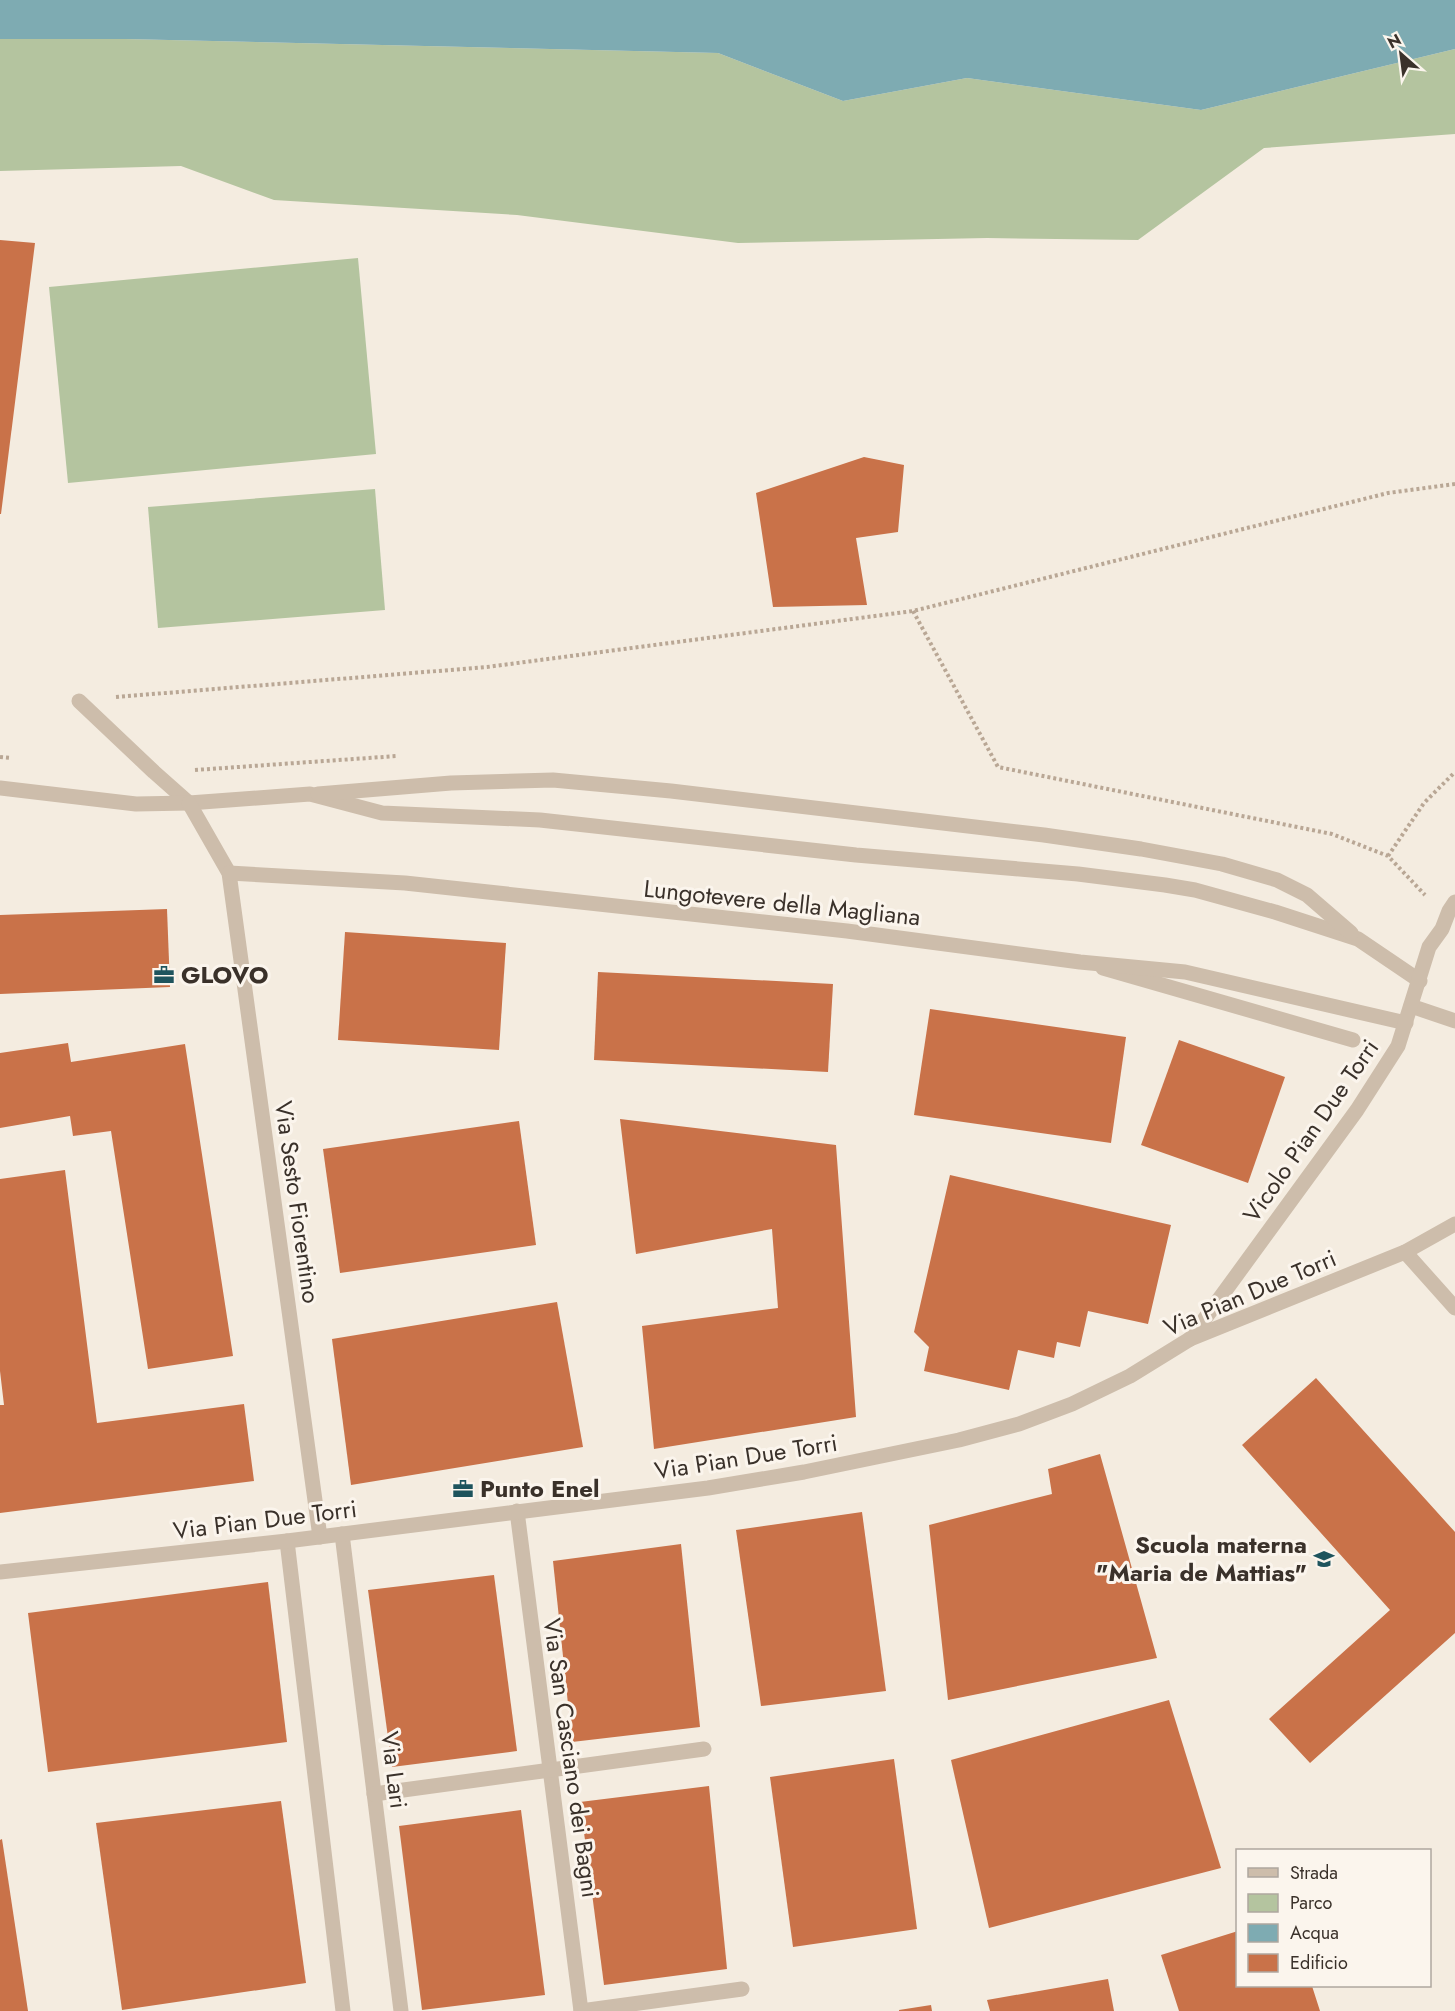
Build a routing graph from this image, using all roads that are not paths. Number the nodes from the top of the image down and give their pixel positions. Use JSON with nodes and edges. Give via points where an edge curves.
{"nodes":[{"id":1,"x":79,"y":700,"type":"road end"},
{"id":2,"x":0,"y":788,"type":"edge"},
{"id":3,"x":310,"y":795,"type":"junction"},
{"id":4,"x":189,"y":803,"type":"junction"},
{"id":5,"x":229,"y":873,"type":"junction"},
{"id":6,"x":1452,"y":907,"type":"edge"},
{"id":7,"x":1358,"y":939,"type":"junction"},
{"id":8,"x":1080,"y":962,"type":"junction"},
{"id":9,"x":1420,"y":981,"type":"junction"},
{"id":10,"x":1411,"y":1006,"type":"junction"},
{"id":11,"x":1455,"y":1021,"type":"edge"},
{"id":12,"x":1406,"y":1023,"type":"junction"},
{"id":13,"x":1353,"y":1040,"type":"dead end"},
{"id":14,"x":1455,"y":1224,"type":"edge"},
{"id":15,"x":1405,"y":1252,"type":"junction"},
{"id":16,"x":1455,"y":1308,"type":"edge"},
{"id":17,"x":1190,"y":1339,"type":"junction"},
{"id":18,"x":517,"y":1511,"type":"junction"},
{"id":19,"x":342,"y":1534,"type":"junction"},
{"id":20,"x":320,"y":1536,"type":"junction"},
{"id":21,"x":287,"y":1541,"type":"junction"},
{"id":22,"x":0,"y":1572,"type":"edge"},
{"id":23,"x":704,"y":1749,"type":"dead end"},
{"id":24,"x":550,"y":1771,"type":"junction"},
{"id":25,"x":374,"y":1794,"type":"junction"},
{"id":26,"x":742,"y":1989,"type":"dead end"},
{"id":27,"x":343,"y":2011,"type":"edge"},
{"id":28,"x":401,"y":2011,"type":"edge"},
{"id":29,"x":581,"y":2011,"type":"edge"}],
"edges":[{"from":1,"to":4,"type":"street"},
{"from":2,"to":4,"type":"street","via":[[136,804]]},
{"from":3,"to":4,"type":"street"},
{"from":3,"to":7,"type":"street","via":[[382,813],[540,820],[1165,885],[1275,912]]},
{"from":3,"to":7,"type":"street","via":[[416,785],[553,780],[1076,840],[1222,864],[1277,880],[1307,895]]},
{"from":4,"to":5,"type":"street"},
{"from":5,"to":8,"type":"street","name":"Lungotevere della Magliana","via":[[417,885]]},
{"from":5,"to":20,"type":"street","name":"Via Sesto Fiorentino"},
{"from":6,"to":9,"type":"street","name":"Vicolo Pian Due Torri","via":[[1429,947]]},
{"from":7,"to":9,"type":"street"},
{"from":8,"to":12,"type":"street","name":"Lungotevere della Magliana","via":[[1185,972]]},
{"from":8,"to":13,"type":"street"},
{"from":9,"to":10,"type":"street","name":"Vicolo Pian Due Torri"},
{"from":10,"to":11,"type":"street"},
{"from":10,"to":12,"type":"street","name":"Vicolo Pian Due Torri"},
{"from":12,"to":17,"type":"street","name":"Vicolo Pian Due Torri","via":[[1398,1046],[1357,1110]]},
{"from":14,"to":15,"type":"street","name":"Via Pian Due Torri"},
{"from":15,"to":16,"type":"street"},
{"from":15,"to":17,"type":"street","name":"Via Pian Due Torri"},
{"from":17,"to":18,"type":"street","name":"Via Pian Due Torri","via":[[1130,1376],[1072,1404],[959,1440],[730,1484]]},
{"from":18,"to":19,"type":"street","name":"Via Pian Due Torri"},
{"from":18,"to":24,"type":"street","name":"Via San Casciano dei Bagni"},
{"from":19,"to":20,"type":"street","name":"Via Pian Due Torri"},
{"from":19,"to":25,"type":"street","name":"Via Lari"},
{"from":20,"to":21,"type":"street","name":"Via Pian Due Torri"},
{"from":21,"to":22,"type":"street","name":"Via Pian Due Torri"},
{"from":21,"to":27,"type":"street"},
{"from":23,"to":24,"type":"street"},
{"from":24,"to":25,"type":"street"},
{"from":24,"to":29,"type":"street","name":"Via San Casciano dei Bagni"},
{"from":25,"to":28,"type":"street","name":"Via Lari"},
{"from":26,"to":29,"type":"street"}]}
